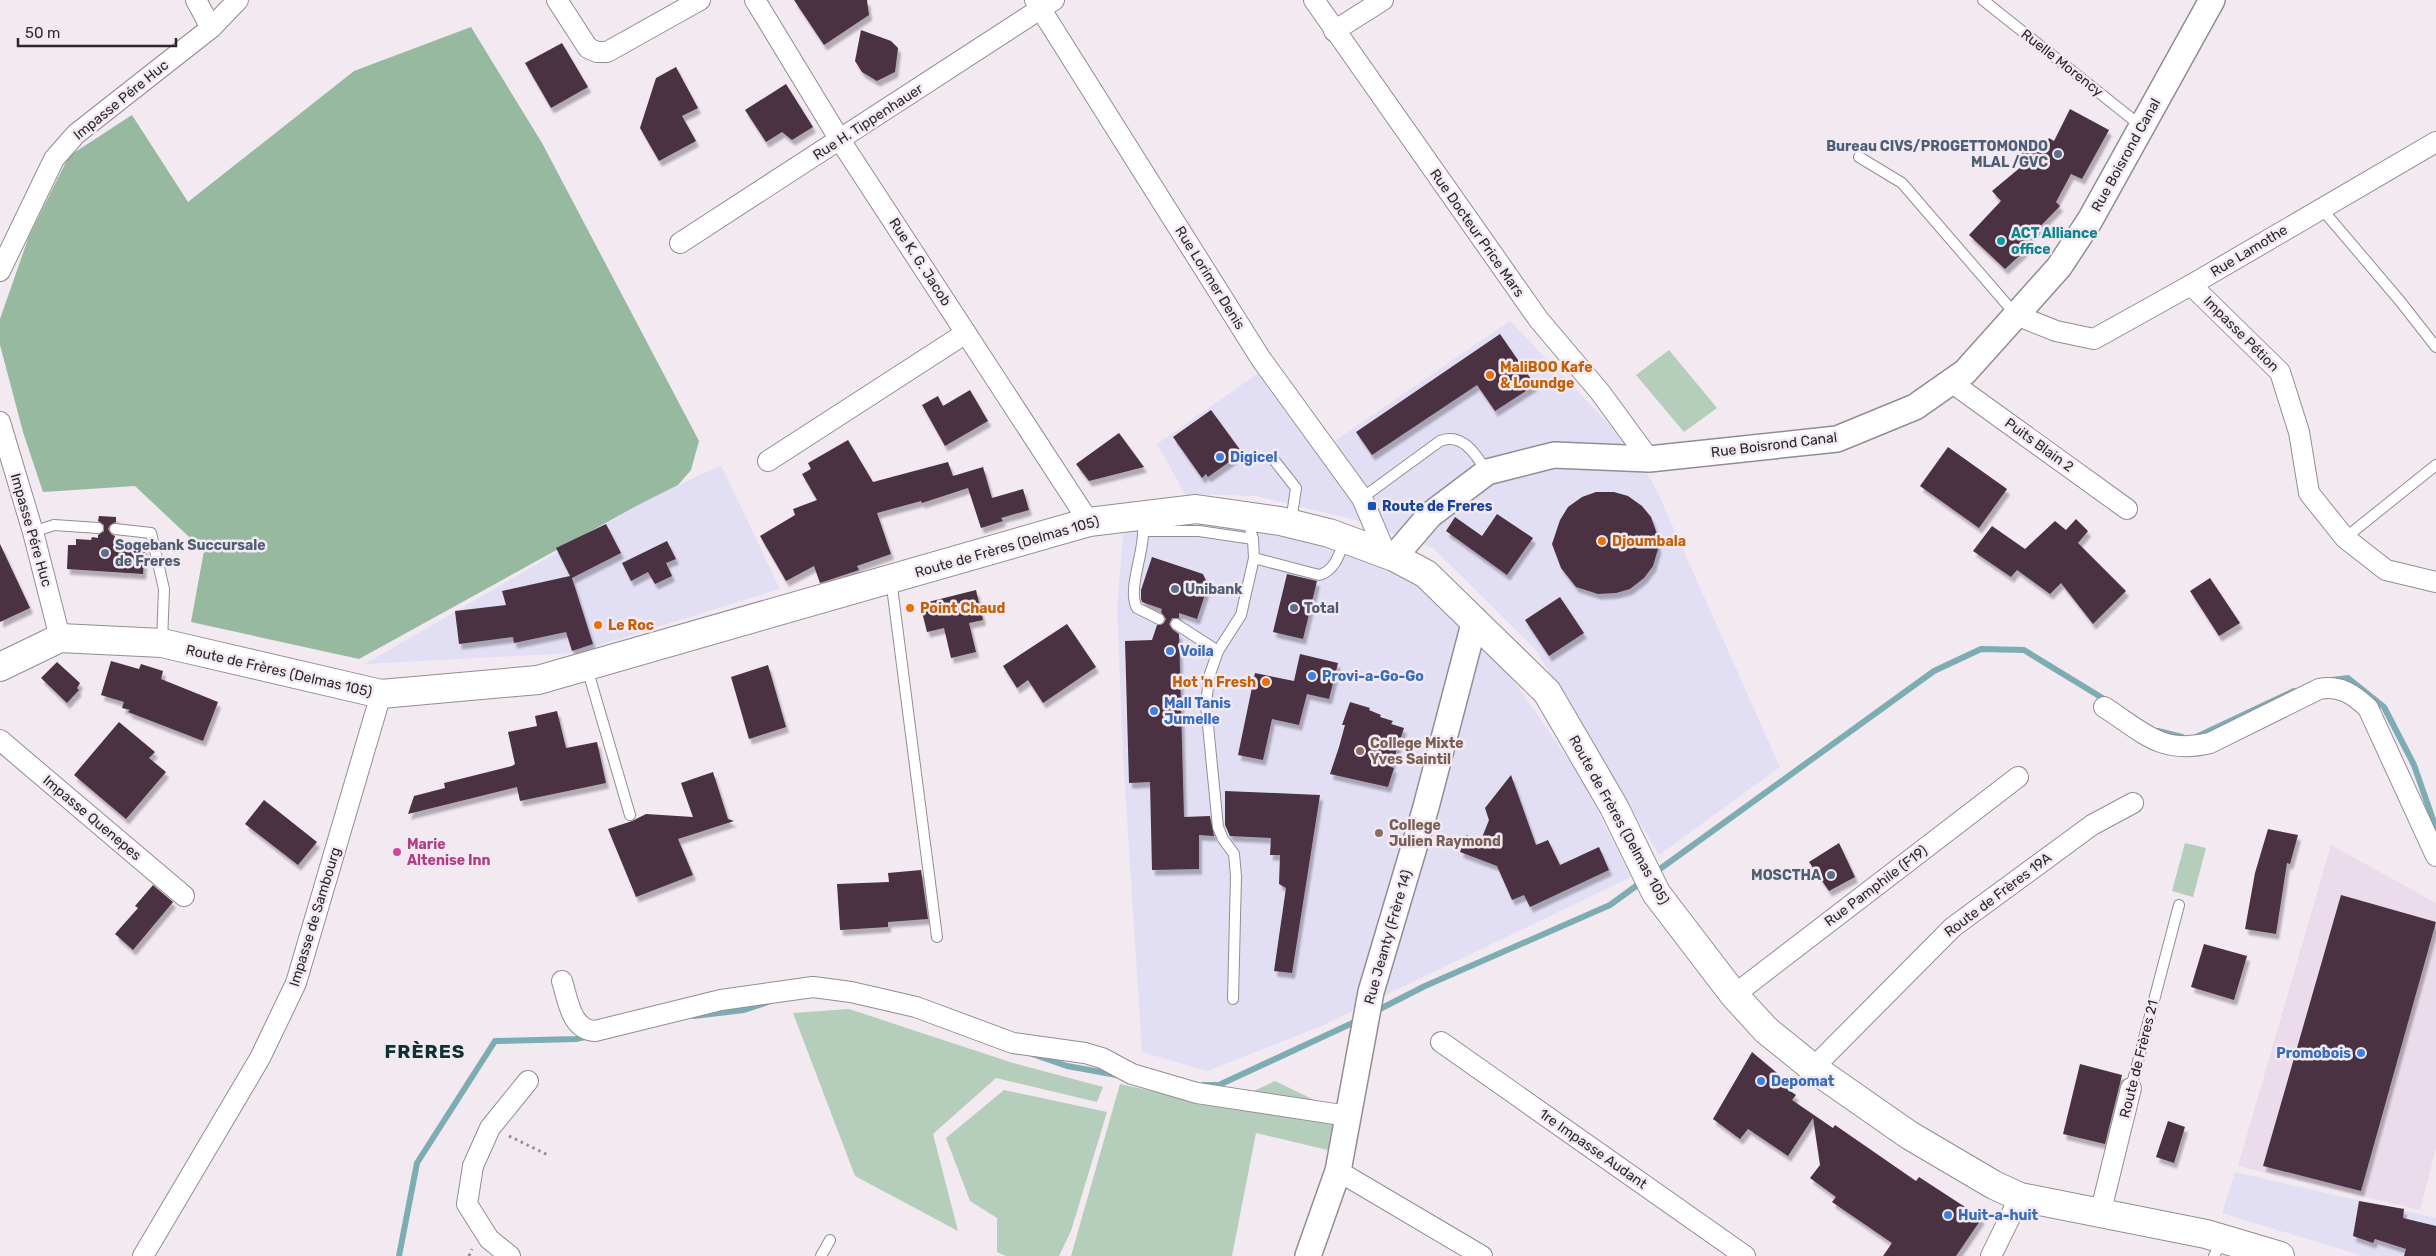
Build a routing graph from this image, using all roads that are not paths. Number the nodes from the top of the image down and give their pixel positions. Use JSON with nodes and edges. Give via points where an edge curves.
{"nodes":[{"id":1,"x":196,"y":0,"type":"edge"},
{"id":2,"x":238,"y":0,"type":"edge"},
{"id":3,"x":556,"y":0,"type":"edge"},
{"id":4,"x":700,"y":0,"type":"edge"},
{"id":5,"x":755,"y":0,"type":"edge"},
{"id":6,"x":1314,"y":0,"type":"edge"},
{"id":7,"x":1383,"y":0,"type":"edge"},
{"id":8,"x":1983,"y":0,"type":"edge"},
{"id":9,"x":2212,"y":0,"type":"edge"},
{"id":10,"x":1043,"y":3,"type":"edge"},
{"id":11,"x":211,"y":28,"type":"junction"},
{"id":12,"x":1334,"y":31,"type":"junction"},
{"id":13,"x":2141,"y":126,"type":"junction"},
{"id":14,"x":840,"y":140,"type":"junction"},
{"id":15,"x":2436,"y":142,"type":"edge"},
{"id":16,"x":1859,"y":157,"type":"dead end"},
{"id":17,"x":2321,"y":208,"type":"junction"},
{"id":18,"x":680,"y":243,"type":"dead end"},
{"id":19,"x":2,"y":258,"type":"edge"},
{"id":20,"x":2191,"y":285,"type":"junction"},
{"id":21,"x":2016,"y":316,"type":"junction"},
{"id":22,"x":966,"y":332,"type":"junction"},
{"id":23,"x":2436,"y":347,"type":"edge"},
{"id":24,"x":1951,"y":382,"type":"junction"},
{"id":25,"x":0,"y":422,"type":"edge"},
{"id":26,"x":1650,"y":459,"type":"junction"},
{"id":27,"x":1274,"y":460,"type":"dead end"},
{"id":28,"x":768,"y":462,"type":"dead end"},
{"id":29,"x":2436,"y":465,"type":"edge"},
{"id":30,"x":1488,"y":472,"type":"junction"},
{"id":31,"x":1362,"y":498,"type":"junction"},
{"id":32,"x":2127,"y":509,"type":"dead end"},
{"id":33,"x":1089,"y":522,"type":"junction"},
{"id":34,"x":1142,"y":522,"type":"junction"},
{"id":35,"x":1291,"y":523,"type":"junction"},
{"id":36,"x":1249,"y":527,"type":"junction"},
{"id":37,"x":98,"y":528,"type":"dead end"},
{"id":38,"x":115,"y":529,"type":"dead end"},
{"id":39,"x":33,"y":532,"type":"junction"},
{"id":40,"x":2345,"y":538,"type":"junction"},
{"id":41,"x":1346,"y":539,"type":"junction"},
{"id":42,"x":1390,"y":556,"type":"junction"},
{"id":43,"x":1254,"y":558,"type":"junction"},
{"id":44,"x":891,"y":579,"type":"junction"},
{"id":45,"x":2436,"y":582,"type":"edge"},
{"id":46,"x":1159,"y":619,"type":"dead end"},
{"id":47,"x":1475,"y":620,"type":"junction"},
{"id":48,"x":1176,"y":624,"type":"dead end"},
{"id":49,"x":60,"y":638,"type":"junction"},
{"id":50,"x":162,"y":644,"type":"junction"},
{"id":51,"x":1218,"y":651,"type":"junction"},
{"id":52,"x":0,"y":667,"type":"edge"},
{"id":53,"x":587,"y":668,"type":"junction"},
{"id":54,"x":381,"y":694,"type":"junction"},
{"id":55,"x":2104,"y":707,"type":"dead end"},
{"id":56,"x":0,"y":740,"type":"edge"},
{"id":57,"x":2018,"y":777,"type":"dead end"},
{"id":58,"x":2133,"y":803,"type":"dead end"},
{"id":59,"x":630,"y":815,"type":"dead end"},
{"id":60,"x":2436,"y":856,"type":"edge"},
{"id":61,"x":184,"y":896,"type":"dead end"},
{"id":62,"x":2179,"y":905,"type":"dead end"},
{"id":63,"x":937,"y":937,"type":"dead end"},
{"id":64,"x":562,"y":981,"type":"dead end"},
{"id":65,"x":1734,"y":994,"type":"junction"},
{"id":66,"x":1233,"y":999,"type":"dead end"},
{"id":67,"x":1441,"y":1042,"type":"dead end"},
{"id":68,"x":1813,"y":1068,"type":"junction"},
{"id":69,"x":528,"y":1081,"type":"dead end"},
{"id":70,"x":2131,"y":1088,"type":"joint"},
{"id":71,"x":1348,"y":1116,"type":"junction"},
{"id":72,"x":1338,"y":1171,"type":"junction"},
{"id":73,"x":2020,"y":1197,"type":"junction"},
{"id":74,"x":2100,"y":1214,"type":"junction"},
{"id":75,"x":830,"y":1240,"type":"dead end"},
{"id":76,"x":2218,"y":1247,"type":"edge"},
{"id":77,"x":143,"y":1256,"type":"edge"},
{"id":78,"x":510,"y":1256,"type":"edge"},
{"id":79,"x":822,"y":1256,"type":"edge"},
{"id":80,"x":1308,"y":1256,"type":"edge"},
{"id":81,"x":1482,"y":1256,"type":"edge"},
{"id":82,"x":1744,"y":1256,"type":"edge"},
{"id":83,"x":1990,"y":1256,"type":"edge"},
{"id":84,"x":2280,"y":1256,"type":"edge"}],
"edges":[{"from":1,"to":11,"type":"street"},
{"from":2,"to":11,"type":"street","name":"Impasse Pére Huc"},
{"from":3,"to":4,"type":"street","via":[[588,48],[607,52]]},
{"from":5,"to":14,"type":"street","name":"Rue K. G. Jacob"},
{"from":6,"to":12,"type":"street","name":"Rue Docteur Price Mars"},
{"from":7,"to":12,"type":"street"},
{"from":8,"to":13,"type":"lane","name":"Ruelle Morency"},
{"from":9,"to":13,"type":"street","name":"Rue Boisrond Canal"},
{"from":10,"to":14,"type":"street","name":"Rue H. Tippenhauer"},
{"from":10,"to":31,"type":"street","name":"Rue Lorimer Denis","via":[[1261,359]]},
{"from":11,"to":19,"type":"street","name":"Impasse Pére Huc","via":[[76,134],[54,159]]},
{"from":12,"to":26,"type":"street","name":"Rue Docteur Price Mars","via":[[1539,320],[1600,392]]},
{"from":13,"to":21,"type":"street","name":"Rue Boisrond Canal","via":[[2090,220],[2059,267]]},
{"from":14,"to":18,"type":"street","name":"Rue H. Tippenhauer"},
{"from":14,"to":22,"type":"street","name":"Rue K. G. Jacob"},
{"from":15,"to":17,"type":"street","name":"Rue Lamothe"},
{"from":16,"to":21,"type":"lane","via":[[1902,183]]},
{"from":17,"to":20,"type":"street","name":"Rue Lamothe"},
{"from":17,"to":23,"type":"lane"},
{"from":20,"to":21,"type":"street","name":"Rue Lamothe","via":[[2094,338],[2056,331]]},
{"from":20,"to":40,"type":"street","name":"Impasse Pétion","via":[[2280,372],[2299,432],[2309,493]]},
{"from":21,"to":24,"type":"street","name":"Rue Boisrond Canal"},
{"from":22,"to":28,"type":"street"},
{"from":22,"to":33,"type":"street","name":"Rue K. G. Jacob"},
{"from":24,"to":26,"type":"street","name":"Rue Boisrond Canal","via":[[1915,407],[1837,439]]},
{"from":24,"to":32,"type":"street","name":"Puits Blain 2"},
{"from":25,"to":39,"type":"street","name":"Impasse Pére Huc"},
{"from":26,"to":30,"type":"street","name":"Rue Boisrond Canal","via":[[1554,455]]},
{"from":27,"to":35,"type":"lane","via":[[1296,488]]},
{"from":29,"to":40,"type":"lane"},
{"from":30,"to":31,"type":"lane","via":[[1477,455],[1460,440],[1449,438]]},
{"from":30,"to":42,"type":"street","name":"Rue Boisrond Canal","via":[[1430,515]]},
{"from":31,"to":42,"type":"street","name":"Rue Lorimer Denis"},
{"from":33,"to":34,"type":"main road","name":"Route de Frères (Delmas 105)"},
{"from":33,"to":44,"type":"main road","name":"Route de Frères (Delmas 105)"},
{"from":34,"to":36,"type":"main road","name":"Route de Frères (Delmas 105)","via":[[1196,509]]},
{"from":34,"to":46,"type":"lane","via":[[1144,544],[1132,596],[1136,608]]},
{"from":35,"to":36,"type":"main road","name":"Route de Frères (Delmas 105)"},
{"from":35,"to":41,"type":"main road","name":"Route de Frères (Delmas 105)"},
{"from":36,"to":43,"type":"lane"},
{"from":37,"to":39,"type":"lane","via":[[54,525]]},
{"from":38,"to":50,"type":"lane","via":[[152,533],[164,589]]},
{"from":39,"to":49,"type":"street","name":"Impasse Pére Huc"},
{"from":40,"to":45,"type":"street","name":"Impasse Pétion","via":[[2386,570]]},
{"from":41,"to":42,"type":"main road","name":"Route de Frères (Delmas 105)"},
{"from":41,"to":43,"type":"lane","via":[[1338,559],[1330,569],[1319,574]]},
{"from":42,"to":47,"type":"main road","name":"Route de Frères (Delmas 105)","via":[[1426,574]]},
{"from":43,"to":51,"type":"lane","via":[[1241,614]]},
{"from":44,"to":53,"type":"main road","name":"Route de Frères (Delmas 105)"},
{"from":44,"to":63,"type":"lane"},
{"from":47,"to":65,"type":"main road","name":"Route de Frères (Delmas 105)","via":[[1547,692],[1614,806],[1656,893]]},
{"from":47,"to":71,"type":"street","name":"Rue Jeanty (Frère 14)","via":[[1426,807],[1371,992]]},
{"from":48,"to":51,"type":"lane"},
{"from":49,"to":50,"type":"main road","name":"Route de Frères (Delmas 105)"},
{"from":49,"to":52,"type":"main road","name":"Route de Frères (Delmas 105)"},
{"from":50,"to":54,"type":"main road","name":"Route de Frères (Delmas 105)"},
{"from":51,"to":66,"type":"lane","via":[[1209,677],[1206,706],[1218,827],[1234,854]]},
{"from":53,"to":54,"type":"main road","name":"Route de Frères (Delmas 105)","via":[[538,680]]},
{"from":53,"to":59,"type":"lane"},
{"from":54,"to":77,"type":"street","name":"Impasse de Sambourg","via":[[296,983],[260,1058]]},
{"from":55,"to":60,"type":"street","via":[[2158,742],[2190,748],[2210,743],[2319,689],[2331,686],[2342,689],[2356,696],[2368,708]]},
{"from":56,"to":61,"type":"street","name":"Impasse Quenepes"},
{"from":57,"to":65,"type":"street","name":"Rue Pamphile (F19)"},
{"from":58,"to":68,"type":"street","name":"Route de Frères 19A","via":[[2092,825],[1952,927]]},
{"from":62,"to":70,"type":"lane","name":"Route de Frères 21"},
{"from":64,"to":71,"type":"street","via":[[575,1020],[587,1030],[594,1031],[721,1000],[813,987],[916,1007],[1013,1043],[1084,1053],[1102,1058],[1132,1074],[1197,1093]]},
{"from":65,"to":68,"type":"main road","name":"Route de Frères (Delmas 105)","via":[[1766,1030]]},
{"from":67,"to":82,"type":"street","name":"1re Impasse Audant"},
{"from":68,"to":73,"type":"main road","name":"Route de Frères (Delmas 105)","via":[[1909,1135]]},
{"from":69,"to":78,"type":"street","via":[[490,1128],[473,1166],[467,1204],[489,1239]]},
{"from":70,"to":74,"type":"street","name":"Route de Frères 21"},
{"from":71,"to":72,"type":"street","name":"Rue Jeanty (Frère 14)"},
{"from":72,"to":80,"type":"street","name":"Rue Jeanty (Frère 14)"},
{"from":72,"to":81,"type":"street"},
{"from":73,"to":74,"type":"main road","name":"Route de Frères (Delmas 105)"},
{"from":73,"to":83,"type":"street"},
{"from":74,"to":76,"type":"main road","name":"Route de Frères (Delmas 105)"},
{"from":75,"to":79,"type":"lane"},
{"from":76,"to":84,"type":"main road","name":"Route de Frères (Delmas 105)"}]}
